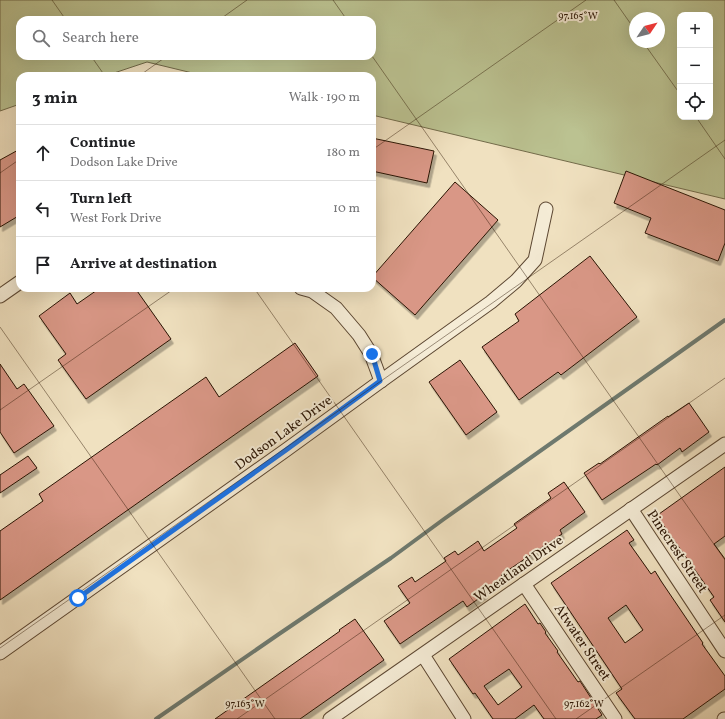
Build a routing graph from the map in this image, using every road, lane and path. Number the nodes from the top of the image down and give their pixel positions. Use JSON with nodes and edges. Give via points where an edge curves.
{"nodes":[{"id":1,"x":546,"y":209,"type":"dead end"},
{"id":2,"x":16,"y":285,"type":"edge"},
{"id":3,"x":313,"y":292,"type":"edge"},
{"id":4,"x":0,"y":296,"type":"edge"},
{"id":5,"x":380,"y":381,"type":"junction"},
{"id":6,"x":725,"y":444,"type":"edge"},
{"id":7,"x":631,"y":509,"type":"junction"},
{"id":8,"x":524,"y":584,"type":"junction"},
{"id":9,"x":725,"y":651,"type":"edge"},
{"id":10,"x":0,"y":653,"type":"edge"},
{"id":11,"x":423,"y":655,"type":"junction"},
{"id":12,"x":330,"y":719,"type":"edge"},
{"id":13,"x":464,"y":719,"type":"edge"},
{"id":14,"x":615,"y":719,"type":"edge"}],
"edges":[{"from":1,"to":5,"type":"street","name":"Dodson Lake Drive","via":[[535,260],[516,281],[491,302]]},
{"from":2,"to":4,"type":"street"},
{"from":3,"to":5,"type":"street","via":[[336,308],[359,335],[372,354]]},
{"from":5,"to":10,"type":"street","name":"Dodson Lake Drive"},
{"from":6,"to":7,"type":"street","name":"Wheatland Drive"},
{"from":7,"to":8,"type":"street","name":"Wheatland Drive"},
{"from":7,"to":9,"type":"street","name":"Pinecrest Street"},
{"from":8,"to":11,"type":"street","name":"Wheatland Drive"},
{"from":8,"to":14,"type":"street","name":"Atwater Street"},
{"from":11,"to":12,"type":"street","name":"Wheatland Drive"},
{"from":11,"to":13,"type":"street"}]}
